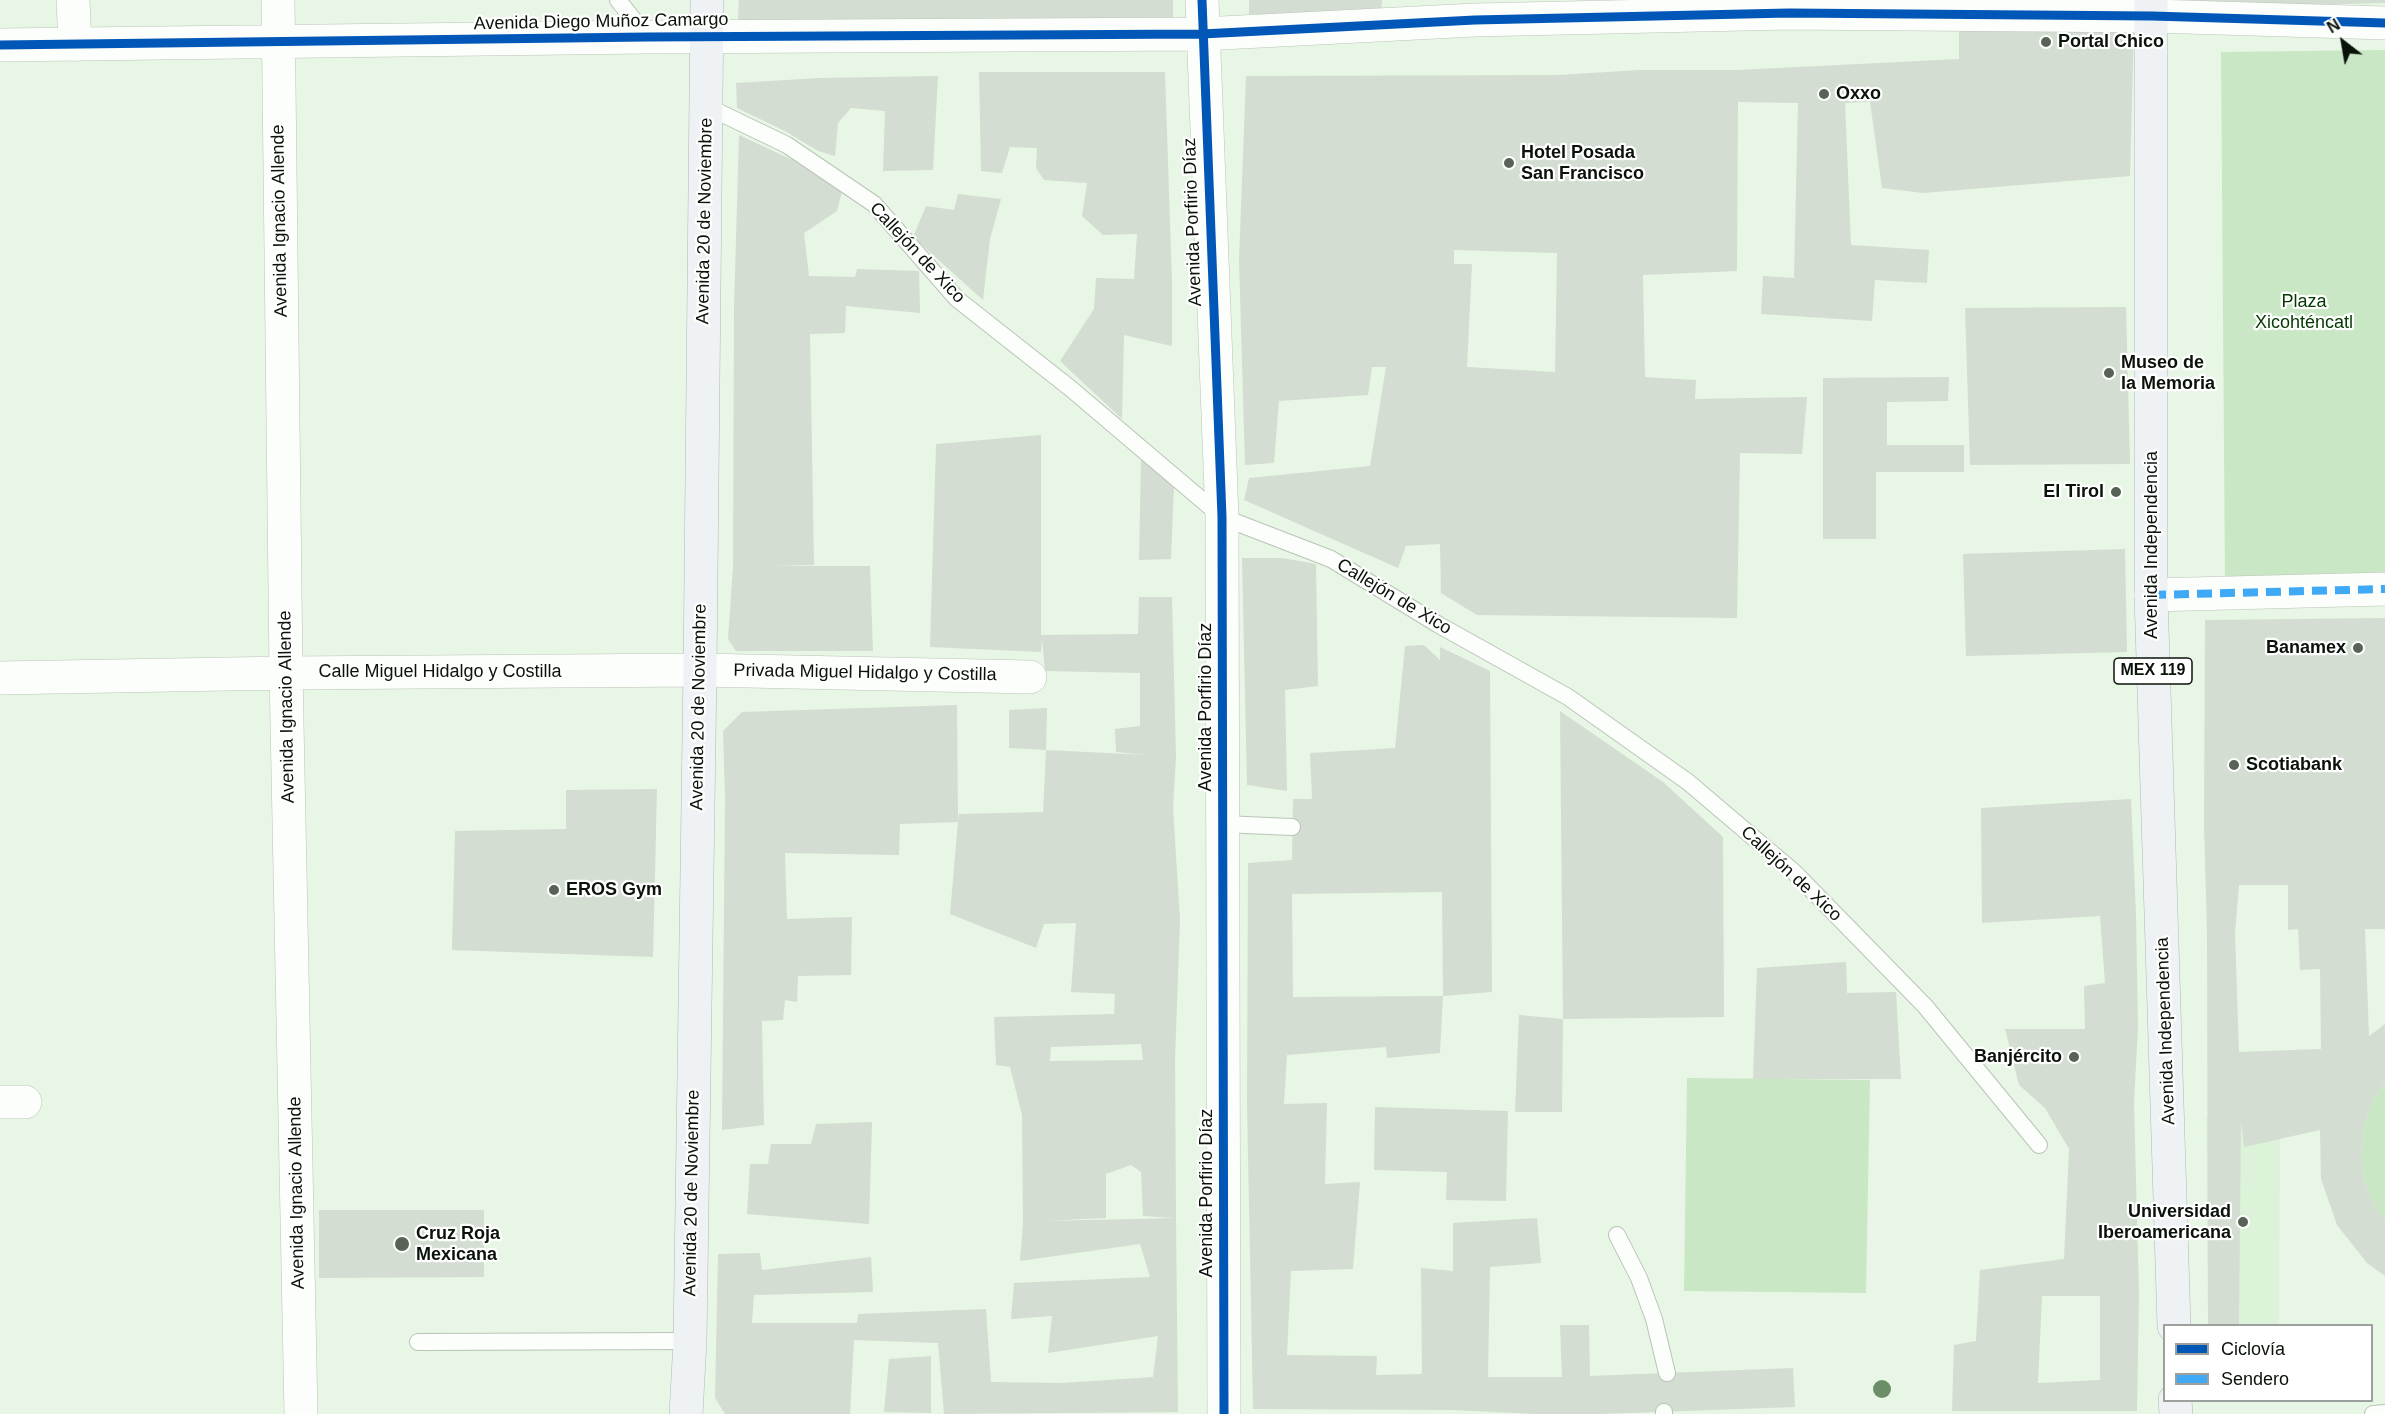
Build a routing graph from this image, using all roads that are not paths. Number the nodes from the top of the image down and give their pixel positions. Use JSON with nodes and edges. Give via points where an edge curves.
{"nodes":[{"id":1,"x":73,"y":0,"type":"edge"},
{"id":2,"x":278,"y":0,"type":"edge"},
{"id":3,"x":618,"y":0,"type":"edge"},
{"id":4,"x":707,"y":0,"type":"edge"},
{"id":5,"x":1202,"y":0,"type":"edge"},
{"id":6,"x":2152,"y":8,"type":"edge"},
{"id":7,"x":1474,"y":10,"type":"edge"},
{"id":8,"x":2385,"y":23,"type":"edge"},
{"id":9,"x":1202,"y":34,"type":"junction"},
{"id":10,"x":647,"y":37,"type":"junction"},
{"id":11,"x":707,"y":37,"type":"junction"},
{"id":12,"x":278,"y":43,"type":"junction"},
{"id":13,"x":0,"y":45,"type":"edge"},
{"id":14,"x":75,"y":45,"type":"junction"},
{"id":15,"x":706,"y":106,"type":"junction"},
{"id":16,"x":1222,"y":517,"type":"junction"},
{"id":17,"x":2385,"y":589,"type":"edge"},
{"id":18,"x":2151,"y":595,"type":"junction"},
{"id":19,"x":700,"y":670,"type":"junction"},
{"id":20,"x":286,"y":673,"type":"junction"},
{"id":21,"x":1030,"y":677,"type":"dead end"},
{"id":22,"x":0,"y":678,"type":"edge"},
{"id":23,"x":1223,"y":824,"type":"junction"},
{"id":24,"x":1292,"y":827,"type":"dead end"},
{"id":25,"x":2039,"y":1145,"type":"dead end"},
{"id":26,"x":1617,"y":1235,"type":"dead end"},
{"id":27,"x":2174,"y":1324,"type":"edge"},
{"id":28,"x":690,"y":1341,"type":"junction"},
{"id":29,"x":418,"y":1342,"type":"dead end"},
{"id":30,"x":1666,"y":1373,"type":"dead end"},
{"id":31,"x":2385,"y":1413,"type":"edge"},
{"id":32,"x":301,"y":1414,"type":"edge"},
{"id":33,"x":686,"y":1414,"type":"edge"},
{"id":34,"x":1224,"y":1414,"type":"edge"},
{"id":35,"x":2373,"y":1414,"type":"edge"}],
"edges":[{"from":1,"to":14,"type":"street"},
{"from":2,"to":12,"type":"street","name":"Avenida Ignacio Allende"},
{"from":3,"to":10,"type":"lane"},
{"from":4,"to":11,"type":"main road","name":"Avenida 20 de Noviembre"},
{"from":5,"to":9,"type":"street","name":"Avenida Porfirio Díaz"},
{"from":6,"to":7,"type":"street","name":"Avenida Diego Muñoz Camargo","via":[[1790,13]]},
{"from":6,"to":8,"type":"street","name":"Avenida Diego Muñoz Camargo"},
{"from":6,"to":18,"type":"main road","name":"Avenida Independencia","number":"MEX 119"},
{"from":7,"to":9,"type":"street","name":"Avenida Diego Muñoz Camargo"},
{"from":9,"to":11,"type":"street","name":"Avenida Diego Muñoz Camargo"},
{"from":9,"to":16,"type":"street","name":"Avenida Porfirio Díaz"},
{"from":10,"to":11,"type":"street","name":"Avenida Diego Muñoz Camargo"},
{"from":10,"to":12,"type":"street","name":"Avenida Diego Muñoz Camargo"},
{"from":11,"to":15,"type":"main road","name":"Avenida 20 de Noviembre"},
{"from":12,"to":14,"type":"street","name":"Avenida Diego Muñoz Camargo"},
{"from":12,"to":20,"type":"street","name":"Avenida Ignacio Allende"},
{"from":13,"to":14,"type":"street","name":"Avenida Diego Muñoz Camargo"},
{"from":15,"to":16,"type":"lane","name":"Callejón de Xico","via":[[787,145],[874,204],[957,298]]},
{"from":15,"to":19,"type":"main road","name":"Avenida 20 de Noviembre"},
{"from":16,"to":23,"type":"street","name":"Avenida Porfirio Díaz"},
{"from":16,"to":25,"type":"lane","name":"Callejón de Xico","via":[[1331,559],[1568,697],[1688,782],[1794,872],[1925,1006]]},
{"from":17,"to":18,"type":"street"},
{"from":18,"to":27,"type":"main road","name":"Avenida Independencia","number":"MEX 119"},
{"from":19,"to":20,"type":"street","name":"Calle Miguel Hidalgo y Costilla"},
{"from":19,"to":21,"type":"street","name":"Privada Miguel Hidalgo y Costilla"},
{"from":19,"to":28,"type":"main road","name":"Avenida 20 de Noviembre"},
{"from":20,"to":22,"type":"street","name":"Calle Miguel Hidalgo y Costilla"},
{"from":20,"to":32,"type":"street","name":"Avenida Ignacio Allende"},
{"from":23,"to":24,"type":"lane"},
{"from":23,"to":34,"type":"street","name":"Avenida Porfirio Díaz"},
{"from":26,"to":30,"type":"lane","via":[[1640,1278]]},
{"from":28,"to":29,"type":"lane"},
{"from":28,"to":33,"type":"main road","name":"Avenida 20 de Noviembre"},
{"from":31,"to":35,"type":"lane"}]}
